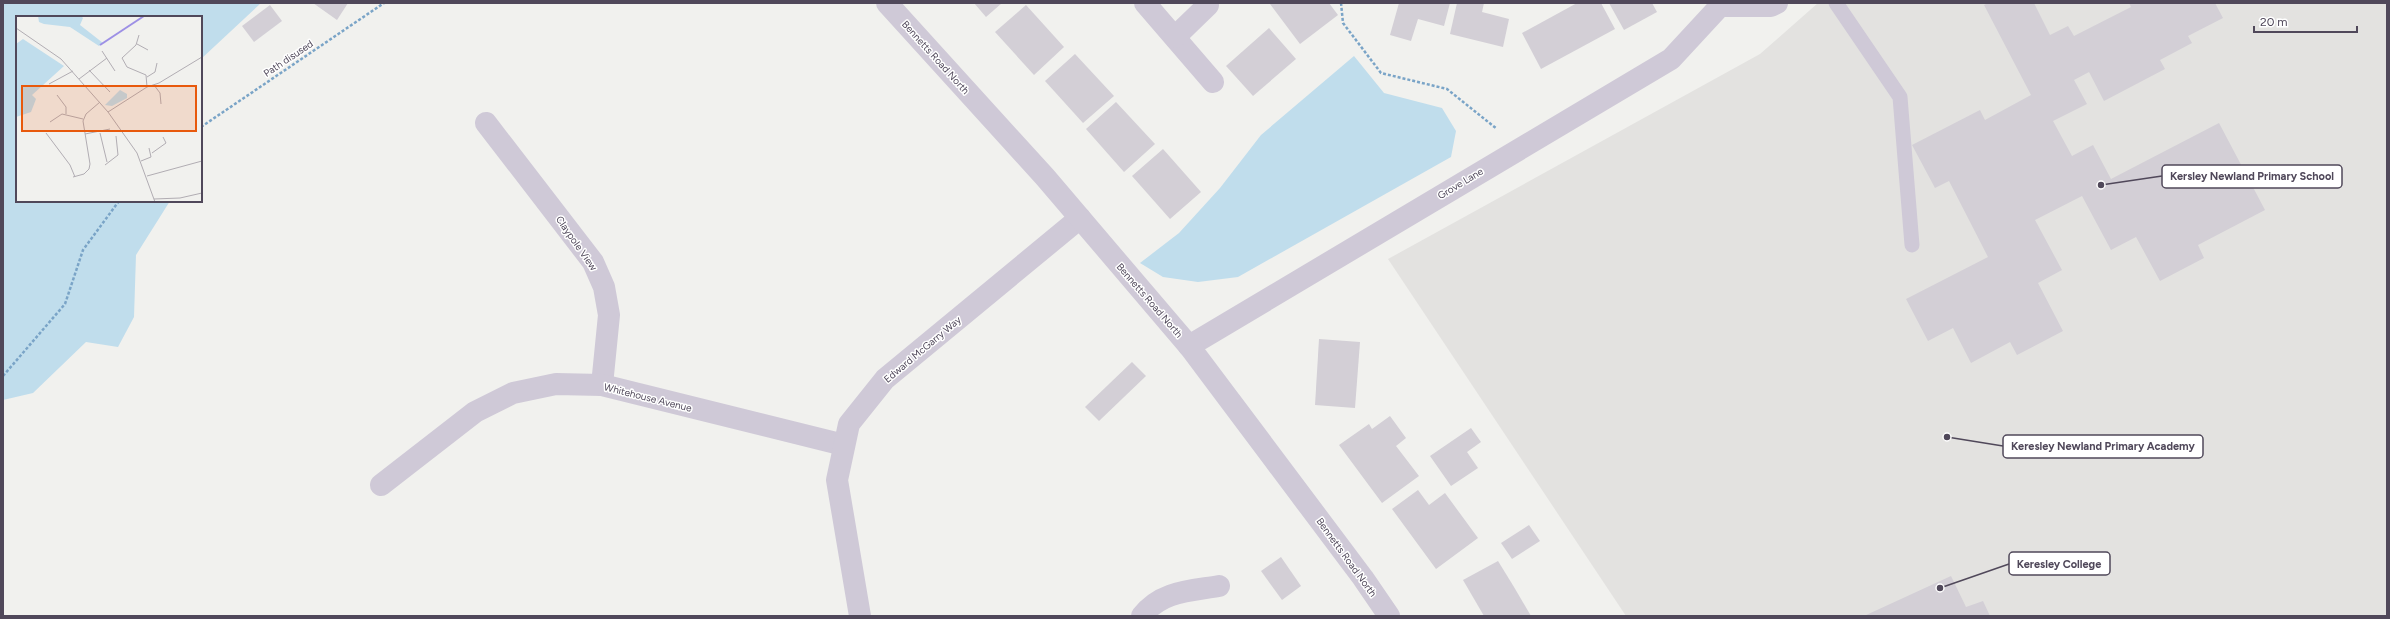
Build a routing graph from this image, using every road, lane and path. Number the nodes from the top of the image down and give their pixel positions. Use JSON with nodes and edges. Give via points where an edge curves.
{"nodes":[{"id":1,"x":384,"y":3,"type":"edge"},
{"id":2,"x":887,"y":3,"type":"edge"},
{"id":3,"x":1145,"y":3,"type":"edge"},
{"id":4,"x":1341,"y":3,"type":"edge"},
{"id":5,"x":1777,"y":3,"type":"edge"},
{"id":6,"x":1836,"y":3,"type":"edge"},
{"id":7,"x":1208,"y":5,"type":"dead end"},
{"id":8,"x":1720,"y":5,"type":"edge"},
{"id":9,"x":1175,"y":37,"type":"junction"},
{"id":10,"x":1213,"y":82,"type":"dead end"},
{"id":11,"x":486,"y":122,"type":"dead end"},
{"id":12,"x":202,"y":126,"type":"edge"},
{"id":13,"x":1520,"y":148,"type":"junction"},
{"id":14,"x":118,"y":202,"type":"edge"},
{"id":15,"x":1080,"y":218,"type":"junction"},
{"id":16,"x":1912,"y":245,"type":"dead end"},
{"id":17,"x":1189,"y":346,"type":"junction"},
{"id":18,"x":3,"y":376,"type":"edge"},
{"id":19,"x":602,"y":385,"type":"junction"},
{"id":20,"x":844,"y":445,"type":"junction"},
{"id":21,"x":382,"y":485,"type":"dead end"},
{"id":22,"x":1218,"y":586,"type":"dead end"},
{"id":23,"x":860,"y":616,"type":"edge"},
{"id":24,"x":1142,"y":616,"type":"edge"},
{"id":25,"x":1389,"y":616,"type":"edge"}],
"edges":[{"from":1,"to":12,"type":"path","name":"Path disused"},
{"from":2,"to":15,"type":"street","name":"Bennetts Road North"},
{"from":3,"to":9,"type":"street"},
{"from":4,"to":13,"type":"path","via":[[1342,23],[1381,74],[1447,89]]},
{"from":5,"to":8,"type":"street","name":"Grove Lane","via":[[1771,6]]},
{"from":6,"to":16,"type":"lane","via":[[1900,97]]},
{"from":7,"to":9,"type":"street"},
{"from":8,"to":13,"type":"street","name":"Grove Lane","via":[[1671,59]]},
{"from":9,"to":10,"type":"street"},
{"from":11,"to":19,"type":"street","name":"Claypole View","via":[[592,262],[604,287],[609,315]]},
{"from":13,"to":17,"type":"street","name":"Grove Lane"},
{"from":14,"to":18,"type":"path","via":[[83,250],[65,304]]},
{"from":15,"to":17,"type":"street","name":"Bennetts Road North"},
{"from":15,"to":20,"type":"street","name":"Edward McGarry Way","via":[[885,379],[849,424]]},
{"from":17,"to":25,"type":"street","name":"Bennetts Road North"},
{"from":19,"to":20,"type":"street","name":"Whitehouse Avenue"},
{"from":19,"to":21,"type":"street","name":"Whitehouse Avenue","via":[[556,384],[514,393],[475,412]]},
{"from":20,"to":23,"type":"street","name":"Edward McGarry Way","via":[[837,480]]},
{"from":22,"to":24,"type":"street","via":[[1174,593],[1149,606]]}]}
